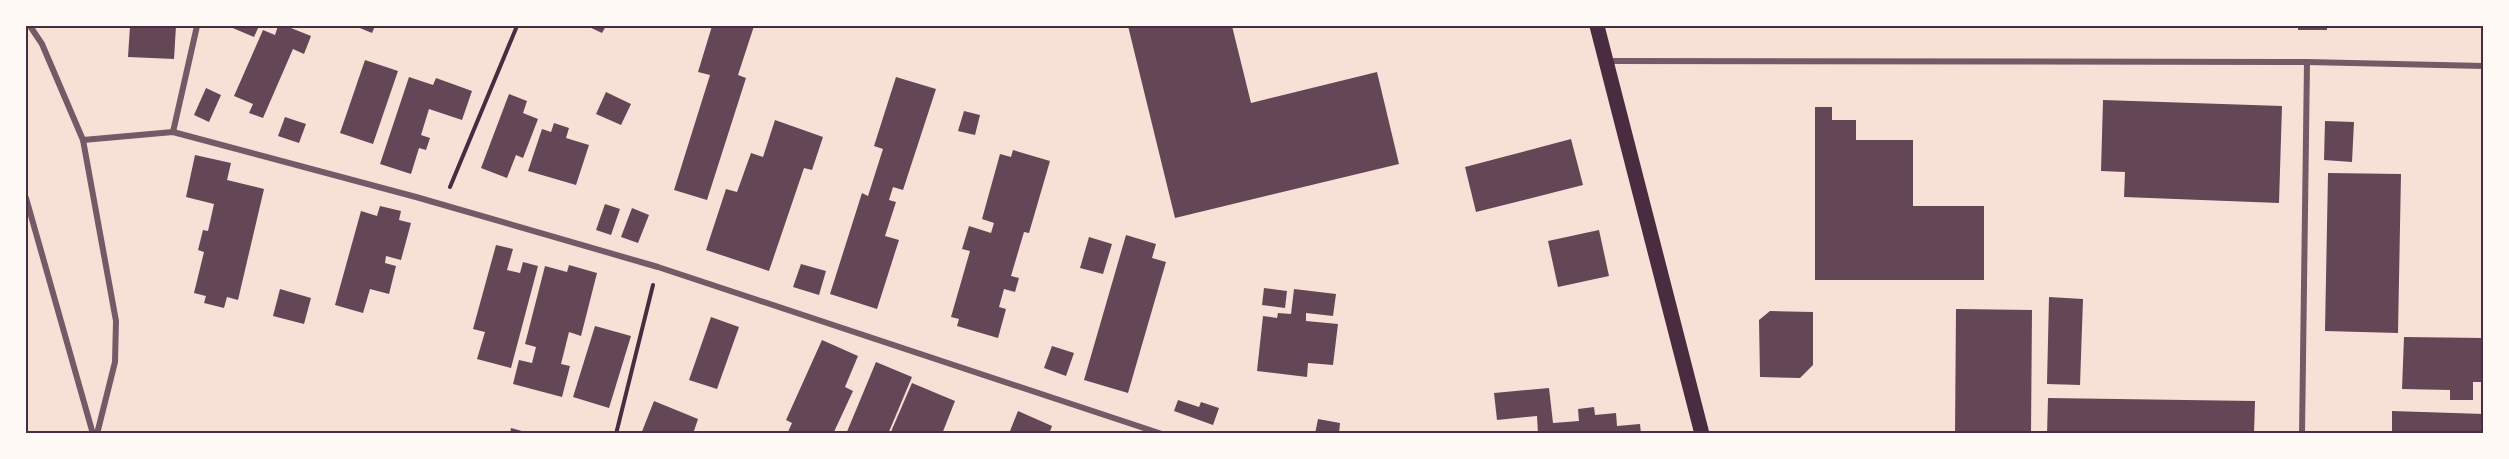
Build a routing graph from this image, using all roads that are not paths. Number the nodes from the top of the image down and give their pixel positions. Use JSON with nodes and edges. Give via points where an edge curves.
{"nodes":[{"id":1,"x":30,"y":26,"type":"edge"},
{"id":2,"x":197,"y":26,"type":"edge"},
{"id":3,"x":1598,"y":26,"type":"edge"},
{"id":4,"x":1607,"y":61,"type":"junction"},
{"id":5,"x":2307,"y":62,"type":"junction"},
{"id":6,"x":2484,"y":66,"type":"edge"},
{"id":7,"x":173,"y":132,"type":"junction"},
{"id":8,"x":83,"y":140,"type":"junction"},
{"id":9,"x":26,"y":198,"type":"edge"},
{"id":10,"x":95,"y":434,"type":"edge"},
{"id":11,"x":1162,"y":434,"type":"edge"},
{"id":12,"x":1702,"y":434,"type":"edge"},
{"id":13,"x":2302,"y":434,"type":"edge"}],
"edges":[{"from":1,"to":8,"type":"street","via":[[42,44]]},
{"from":2,"to":7,"type":"street"},
{"from":3,"to":4,"type":"main road"},
{"from":4,"to":5,"type":"street"},
{"from":4,"to":12,"type":"main road"},
{"from":5,"to":6,"type":"street"},
{"from":5,"to":13,"type":"street"},
{"from":7,"to":8,"type":"street"},
{"from":7,"to":11,"type":"street","via":[[658,267]]},
{"from":8,"to":10,"type":"street","via":[[116,321],[115,362]]},
{"from":9,"to":10,"type":"street"}]}
